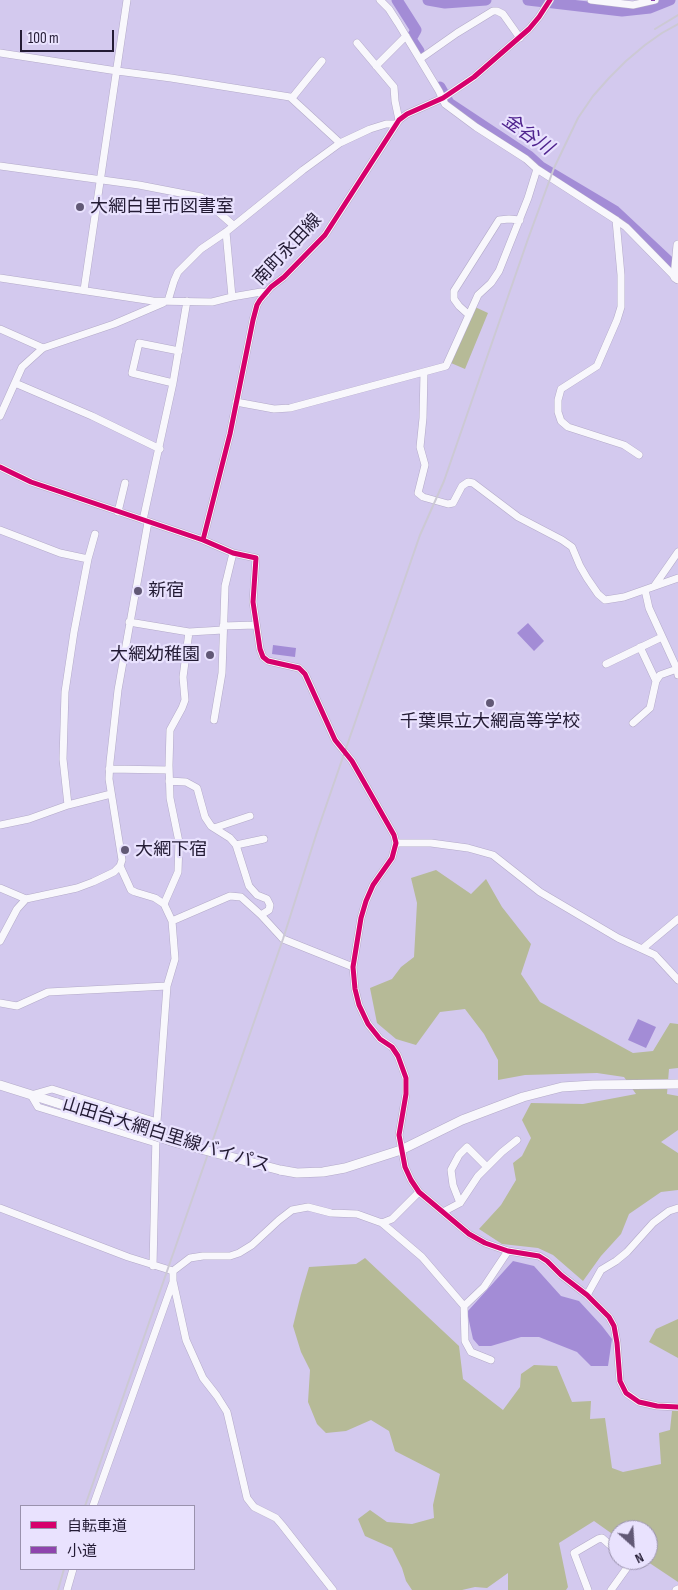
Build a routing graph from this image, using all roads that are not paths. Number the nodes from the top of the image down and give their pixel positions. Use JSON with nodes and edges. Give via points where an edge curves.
{"nodes":[{"id":1,"x":127,"y":0,"type":"edge"},
{"id":2,"x":380,"y":0,"type":"edge"},
{"id":3,"x":591,"y":0,"type":"edge"},
{"id":4,"x":655,"y":0,"type":"edge"},
{"id":5,"x":548,"y":2,"type":"edge"},
{"id":6,"x":406,"y":36,"type":"junction"},
{"id":7,"x":520,"y":38,"type":"junction"},
{"id":8,"x":357,"y":43,"type":"dead end"},
{"id":9,"x":0,"y":53,"type":"edge"},
{"id":10,"x":420,"y":60,"type":"junction"},
{"id":11,"x":322,"y":61,"type":"dead end"},
{"id":12,"x":376,"y":66,"type":"junction"},
{"id":13,"x":117,"y":71,"type":"junction"},
{"id":14,"x":292,"y":98,"type":"junction"},
{"id":15,"x":443,"y":98,"type":"junction"},
{"id":16,"x":398,"y":122,"type":"junction"},
{"id":17,"x":340,"y":143,"type":"junction"},
{"id":18,"x":0,"y":166,"type":"edge"},
{"id":19,"x":537,"y":169,"type":"junction"},
{"id":20,"x":101,"y":180,"type":"junction"},
{"id":21,"x":520,"y":220,"type":"junction"},
{"id":22,"x":616,"y":220,"type":"junction"},
{"id":23,"x":233,"y":225,"type":"junction"},
{"id":24,"x":226,"y":232,"type":"junction"},
{"id":25,"x":678,"y":245,"type":"edge"},
{"id":26,"x":0,"y":278,"type":"edge"},
{"id":27,"x":677,"y":278,"type":"edge"},
{"id":28,"x":84,"y":290,"type":"junction"},
{"id":29,"x":266,"y":293,"type":"junction"},
{"id":30,"x":232,"y":297,"type":"junction"},
{"id":31,"x":168,"y":301,"type":"junction"},
{"id":32,"x":187,"y":301,"type":"junction"},
{"id":33,"x":469,"y":315,"type":"junction"},
{"id":34,"x":0,"y":329,"type":"edge"},
{"id":35,"x":43,"y":348,"type":"junction"},
{"id":36,"x":179,"y":352,"type":"junction"},
{"id":37,"x":424,"y":372,"type":"junction"},
{"id":38,"x":15,"y":383,"type":"junction"},
{"id":39,"x":173,"y":383,"type":"junction"},
{"id":40,"x":236,"y":402,"type":"junction"},
{"id":41,"x":0,"y":416,"type":"edge"},
{"id":42,"x":160,"y":449,"type":"junction"},
{"id":43,"x":639,"y":455,"type":"dead end"},
{"id":44,"x":0,"y":466,"type":"edge"},
{"id":45,"x":125,"y":483,"type":"dead end"},
{"id":46,"x":118,"y":512,"type":"junction"},
{"id":47,"x":146,"y":521,"type":"junction"},
{"id":48,"x":0,"y":530,"type":"edge"},
{"id":49,"x":95,"y":534,"type":"dead end"},
{"id":50,"x":203,"y":540,"type":"junction"},
{"id":51,"x":233,"y":552,"type":"junction"},
{"id":52,"x":678,"y":552,"type":"edge"},
{"id":53,"x":88,"y":560,"type":"junction"},
{"id":54,"x":678,"y":578,"type":"edge"},
{"id":55,"x":655,"y":586,"type":"junction"},
{"id":56,"x":645,"y":590,"type":"junction"},
{"id":57,"x":129,"y":622,"type":"junction"},
{"id":58,"x":256,"y":625,"type":"junction"},
{"id":59,"x":223,"y":628,"type":"junction"},
{"id":60,"x":189,"y":632,"type":"junction"},
{"id":61,"x":662,"y":637,"type":"junction"},
{"id":62,"x":640,"y":647,"type":"junction"},
{"id":63,"x":606,"y":664,"type":"dead end"},
{"id":64,"x":677,"y":672,"type":"edge"},
{"id":65,"x":656,"y":680,"type":"junction"},
{"id":66,"x":214,"y":720,"type":"dead end"},
{"id":67,"x":633,"y":723,"type":"dead end"},
{"id":68,"x":109,"y":769,"type":"junction"},
{"id":69,"x":169,"y":770,"type":"junction"},
{"id":70,"x":169,"y":781,"type":"junction"},
{"id":71,"x":111,"y":794,"type":"junction"},
{"id":72,"x":68,"y":805,"type":"junction"},
{"id":73,"x":250,"y":816,"type":"dead end"},
{"id":74,"x":0,"y":825,"type":"edge"},
{"id":75,"x":214,"y":828,"type":"junction"},
{"id":76,"x":264,"y":839,"type":"dead end"},
{"id":77,"x":396,"y":843,"type":"junction"},
{"id":78,"x":236,"y":845,"type":"junction"},
{"id":79,"x":120,"y":866,"type":"junction"},
{"id":80,"x":0,"y":888,"type":"edge"},
{"id":81,"x":26,"y":899,"type":"junction"},
{"id":82,"x":164,"y":904,"type":"junction"},
{"id":83,"x":261,"y":915,"type":"junction"},
{"id":84,"x":678,"y":919,"type":"edge"},
{"id":85,"x":172,"y":921,"type":"junction"},
{"id":86,"x":0,"y":941,"type":"edge"},
{"id":87,"x":642,"y":949,"type":"junction"},
{"id":88,"x":353,"y":967,"type":"junction"},
{"id":89,"x":678,"y":980,"type":"edge"},
{"id":90,"x":167,"y":986,"type":"junction"},
{"id":91,"x":0,"y":1003,"type":"edge"},
{"id":92,"x":678,"y":1084,"type":"edge"},
{"id":93,"x":0,"y":1085,"type":"edge"},
{"id":94,"x":31,"y":1095,"type":"junction"},
{"id":95,"x":157,"y":1122,"type":"junction"},
{"id":96,"x":517,"y":1140,"type":"dead end"},
{"id":97,"x":156,"y":1143,"type":"junction"},
{"id":98,"x":401,"y":1150,"type":"junction"},
{"id":99,"x":487,"y":1167,"type":"junction"},
{"id":100,"x":420,"y":1192,"type":"junction"},
{"id":101,"x":460,"y":1203,"type":"junction"},
{"id":102,"x":0,"y":1208,"type":"edge"},
{"id":103,"x":678,"y":1208,"type":"edge"},
{"id":104,"x":443,"y":1212,"type":"junction"},
{"id":105,"x":382,"y":1223,"type":"junction"},
{"id":106,"x":508,"y":1252,"type":"junction"},
{"id":107,"x":153,"y":1266,"type":"junction"},
{"id":108,"x":173,"y":1271,"type":"junction"},
{"id":109,"x":173,"y":1281,"type":"junction"},
{"id":110,"x":587,"y":1295,"type":"junction"},
{"id":111,"x":464,"y":1306,"type":"junction"},
{"id":112,"x":492,"y":1360,"type":"dead end"},
{"id":113,"x":678,"y":1407,"type":"edge"},
{"id":114,"x":93,"y":1505,"type":"edge"},
{"id":115,"x":608,"y":1543,"type":"edge"},
{"id":116,"x":73,"y":1570,"type":"edge"},
{"id":117,"x":626,"y":1570,"type":"edge"},
{"id":118,"x":67,"y":1590,"type":"edge"},
{"id":119,"x":333,"y":1590,"type":"edge"},
{"id":120,"x":588,"y":1590,"type":"edge"},
{"id":121,"x":611,"y":1590,"type":"edge"}],
"edges":[{"from":1,"to":13,"type":"street"},
{"from":2,"to":6,"type":"street"},
{"from":3,"to":4,"type":"street","via":[[633,5]]},
{"from":5,"to":7,"type":"street","name":"南町永田線"},
{"from":6,"to":10,"type":"street"},
{"from":6,"to":12,"type":"street"},
{"from":7,"to":10,"type":"street","via":[[504,14],[493,11]]},
{"from":7,"to":15,"type":"street","name":"南町永田線"},
{"from":8,"to":12,"type":"street"},
{"from":9,"to":13,"type":"street"},
{"from":10,"to":15,"type":"street"},
{"from":11,"to":14,"type":"street"},
{"from":12,"to":16,"type":"street","via":[[394,87]]},
{"from":13,"to":14,"type":"street"},
{"from":13,"to":20,"type":"street"},
{"from":14,"to":17,"type":"street"},
{"from":15,"to":16,"type":"street","name":"南町永田線","via":[[407,114]]},
{"from":15,"to":19,"type":"street","via":[[445,104]]},
{"from":16,"to":17,"type":"street","via":[[370,129]]},
{"from":16,"to":29,"type":"street","name":"南町永田線","via":[[325,236]]},
{"from":17,"to":23,"type":"street"},
{"from":18,"to":20,"type":"street"},
{"from":19,"to":21,"type":"street"},
{"from":19,"to":22,"type":"street"},
{"from":20,"to":23,"type":"street","via":[[201,197]]},
{"from":20,"to":28,"type":"street"},
{"from":21,"to":33,"type":"street","via":[[499,271],[478,295]]},
{"from":21,"to":33,"type":"street","via":[[499,220],[454,291],[454,299]]},
{"from":22,"to":27,"type":"street"},
{"from":22,"to":43,"type":"street","via":[[620,275],[617,320],[597,366],[561,389],[558,412],[568,427],[624,445]]},
{"from":23,"to":24,"type":"street"},
{"from":24,"to":30,"type":"street"},
{"from":24,"to":31,"type":"street","via":[[201,249],[178,272]]},
{"from":25,"to":27,"type":"main road"},
{"from":26,"to":28,"type":"street"},
{"from":28,"to":31,"type":"street"},
{"from":29,"to":30,"type":"street"},
{"from":29,"to":40,"type":"street","name":"南町永田線","via":[[257,305]]},
{"from":30,"to":32,"type":"street","via":[[212,302]]},
{"from":31,"to":32,"type":"street"},
{"from":31,"to":35,"type":"street","via":[[114,324]]},
{"from":32,"to":36,"type":"street"},
{"from":33,"to":37,"type":"street","via":[[446,366]]},
{"from":34,"to":35,"type":"street"},
{"from":35,"to":38,"type":"street","via":[[22,367]]},
{"from":36,"to":39,"type":"street"},
{"from":36,"to":39,"type":"street","via":[[139,343],[132,373]]},
{"from":37,"to":40,"type":"street","via":[[283,410]]},
{"from":37,"to":56,"type":"street","via":[[420,447],[425,465],[418,492],[423,497],[453,503],[462,486],[473,482],[518,517],[572,547],[587,578],[605,600]]},
{"from":38,"to":41,"type":"street"},
{"from":38,"to":42,"type":"street"},
{"from":39,"to":42,"type":"street"},
{"from":40,"to":50,"type":"street","name":"南町永田線"},
{"from":42,"to":47,"type":"street"},
{"from":44,"to":46,"type":"street","via":[[31,482]]},
{"from":45,"to":46,"type":"street"},
{"from":46,"to":47,"type":"street"},
{"from":47,"to":50,"type":"street"},
{"from":47,"to":57,"type":"street"},
{"from":48,"to":53,"type":"street"},
{"from":49,"to":53,"type":"street"},
{"from":50,"to":51,"type":"street"},
{"from":51,"to":58,"type":"street","via":[[256,558],[253,602]]},
{"from":51,"to":59,"type":"street","via":[[225,586]]},
{"from":52,"to":55,"type":"street"},
{"from":53,"to":72,"type":"street","via":[[65,692],[63,759]]},
{"from":54,"to":55,"type":"street"},
{"from":55,"to":56,"type":"street"},
{"from":56,"to":61,"type":"street"},
{"from":57,"to":60,"type":"street"},
{"from":57,"to":68,"type":"street"},
{"from":58,"to":59,"type":"street"},
{"from":58,"to":77,"type":"street","via":[[263,657],[268,662],[299,668],[305,674],[336,740],[352,761],[391,828]]},
{"from":59,"to":60,"type":"street"},
{"from":59,"to":66,"type":"street","via":[[222,673]]},
{"from":60,"to":69,"type":"street","via":[[183,677],[185,700],[170,730]]},
{"from":61,"to":62,"type":"street"},
{"from":61,"to":64,"type":"street"},
{"from":62,"to":63,"type":"street"},
{"from":62,"to":65,"type":"street"},
{"from":64,"to":65,"type":"street"},
{"from":65,"to":67,"type":"street","via":[[650,708]]},
{"from":68,"to":69,"type":"street"},
{"from":68,"to":71,"type":"street"},
{"from":69,"to":70,"type":"street"},
{"from":70,"to":75,"type":"street","via":[[186,782],[197,788],[205,817]]},
{"from":70,"to":82,"type":"street","via":[[179,842],[178,872]]},
{"from":71,"to":72,"type":"street"},
{"from":71,"to":79,"type":"street","via":[[122,860]]},
{"from":72,"to":74,"type":"street"},
{"from":73,"to":75,"type":"street"},
{"from":75,"to":78,"type":"street"},
{"from":76,"to":78,"type":"street"},
{"from":77,"to":87,"type":"street","via":[[431,843],[487,852],[540,892]]},
{"from":77,"to":88,"type":"street","via":[[392,858],[366,900]]},
{"from":78,"to":83,"type":"street","via":[[249,886],[270,905],[269,910]]},
{"from":79,"to":81,"type":"street","via":[[85,885]]},
{"from":79,"to":82,"type":"street","via":[[131,890]]},
{"from":80,"to":81,"type":"street"},
{"from":81,"to":86,"type":"street"},
{"from":82,"to":85,"type":"street"},
{"from":83,"to":85,"type":"street","via":[[241,897],[230,896]]},
{"from":83,"to":88,"type":"street","via":[[283,939]]},
{"from":84,"to":87,"type":"street"},
{"from":85,"to":90,"type":"street","via":[[175,959]]},
{"from":87,"to":89,"type":"street","via":[[655,955]]},
{"from":88,"to":98,"type":"street","via":[[359,1005],[368,1024],[398,1056],[406,1078],[399,1135]]},
{"from":90,"to":91,"type":"street","via":[[48,992],[17,1006]]},
{"from":90,"to":95,"type":"street"},
{"from":92,"to":98,"type":"main road","name":"山田台大網白里線バイパス","via":[[562,1087],[523,1097],[471,1117]]},
{"from":93,"to":94,"type":"main road","name":"山田台大網白里線バイパス"},
{"from":94,"to":95,"type":"street","via":[[52,1089]]},
{"from":94,"to":97,"type":"street","via":[[38,1106]]},
{"from":94,"to":98,"type":"main road","name":"山田台大網白里線バイパス","bridge":true,"via":[[174,1142],[296,1173],[332,1171]]},
{"from":95,"to":97,"type":"street"},
{"from":96,"to":99,"type":"street"},
{"from":97,"to":107,"type":"street"},
{"from":98,"to":100,"type":"street","via":[[405,1167]]},
{"from":99,"to":101,"type":"street"},
{"from":99,"to":101,"type":"street","via":[[467,1147],[459,1155],[451,1170]]},
{"from":100,"to":104,"type":"street"},
{"from":100,"to":105,"type":"street","via":[[392,1219]]},
{"from":101,"to":104,"type":"street"},
{"from":102,"to":107,"type":"street"},
{"from":103,"to":110,"type":"street","via":[[669,1211],[627,1252],[601,1270]]},
{"from":104,"to":106,"type":"street","via":[[469,1234]]},
{"from":105,"to":108,"type":"street","via":[[358,1214],[331,1213],[308,1207],[292,1210],[239,1253],[190,1258]]},
{"from":105,"to":111,"type":"street","via":[[422,1256]]},
{"from":106,"to":110,"type":"street","via":[[539,1256]]},
{"from":106,"to":111,"type":"street","via":[[484,1287]]},
{"from":107,"to":108,"type":"street"},
{"from":108,"to":109,"type":"street"},
{"from":109,"to":114,"type":"street"},
{"from":109,"to":119,"type":"street","via":[[186,1340],[202,1378],[226,1412],[247,1498],[254,1507],[276,1518]]},
{"from":110,"to":113,"type":"street","via":[[614,1326],[620,1381],[626,1393],[638,1402]]},
{"from":111,"to":112,"type":"street","via":[[465,1341],[471,1352]]},
{"from":115,"to":120,"type":"street","via":[[598,1538],[574,1553]]},
{"from":116,"to":118,"type":"street"},
{"from":117,"to":121,"type":"street"}]}
